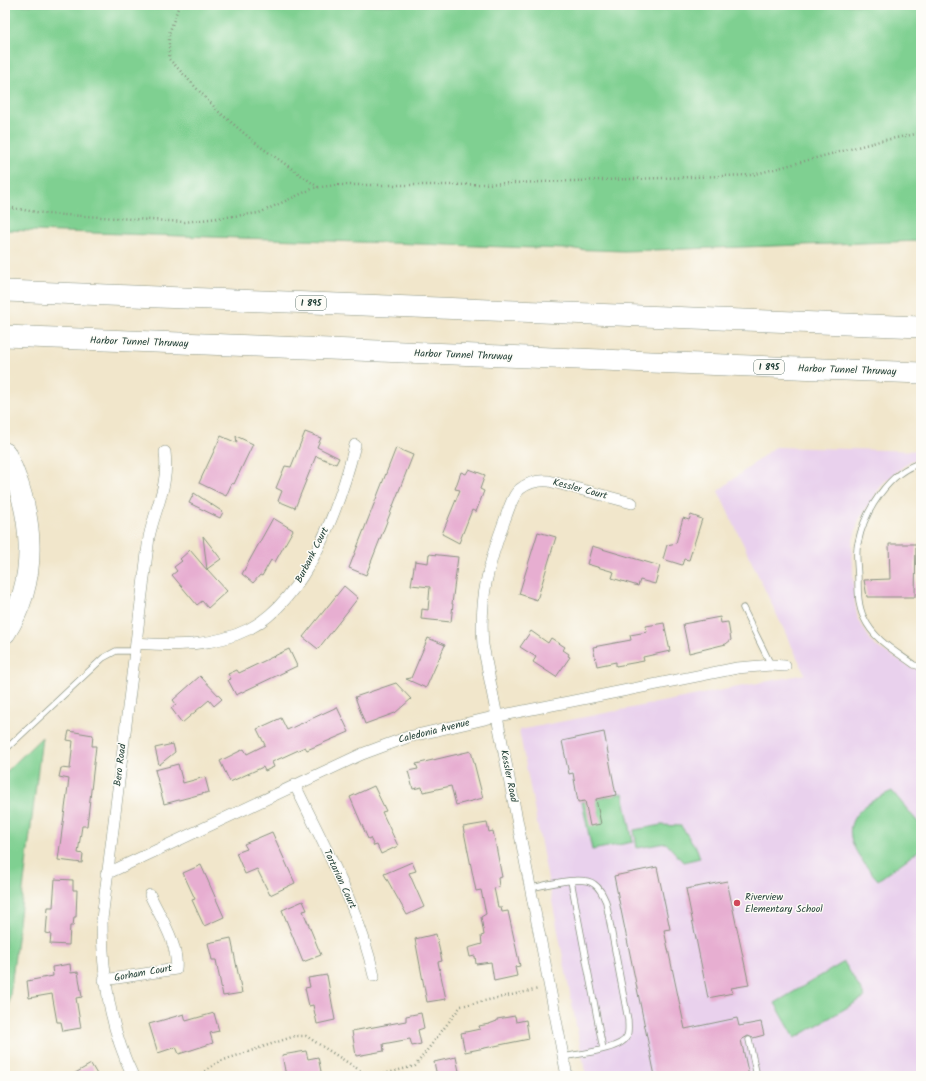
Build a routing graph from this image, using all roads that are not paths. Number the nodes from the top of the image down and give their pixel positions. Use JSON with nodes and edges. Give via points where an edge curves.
{"nodes":[{"id":1,"x":5,"y":291,"type":"edge"},
{"id":2,"x":921,"y":327,"type":"edge"},
{"id":3,"x":5,"y":336,"type":"edge"},
{"id":4,"x":921,"y":373,"type":"edge"},
{"id":5,"x":355,"y":445,"type":"dead end"},
{"id":6,"x":165,"y":452,"type":"dead end"},
{"id":7,"x":5,"y":454,"type":"edge"},
{"id":8,"x":921,"y":463,"type":"edge"},
{"id":9,"x":527,"y":484,"type":"joint"},
{"id":10,"x":632,"y":503,"type":"dead end"},
{"id":11,"x":743,"y":608,"type":"dead end"},
{"id":12,"x":5,"y":633,"type":"edge"},
{"id":13,"x":135,"y":647,"type":"junction"},
{"id":14,"x":771,"y":665,"type":"junction"},
{"id":15,"x":785,"y":666,"type":"dead end"},
{"id":16,"x":921,"y":667,"type":"edge"},
{"id":17,"x":498,"y":716,"type":"junction"},
{"id":18,"x":5,"y":750,"type":"edge"},
{"id":19,"x":296,"y":785,"type":"junction"},
{"id":20,"x":106,"y":874,"type":"junction"},
{"id":21,"x":571,"y":881,"type":"junction"},
{"id":22,"x":531,"y":888,"type":"junction"},
{"id":23,"x":150,"y":895,"type":"dead end"},
{"id":24,"x":374,"y":976,"type":"dead end"},
{"id":25,"x":104,"y":980,"type":"junction"},
{"id":26,"x":749,"y":1040,"type":"dead end"},
{"id":27,"x":603,"y":1049,"type":"junction"},
{"id":28,"x":563,"y":1057,"type":"junction"},
{"id":29,"x":133,"y":1076,"type":"edge"},
{"id":30,"x":567,"y":1076,"type":"edge"},
{"id":31,"x":757,"y":1076,"type":"edge"}],
"edges":[{"from":1,"to":2,"type":"highway","number":"I 895"},
{"from":3,"to":4,"type":"highway","name":"Harbor Tunnel Thruway","number":"I 895"},
{"from":5,"to":13,"type":"street","name":"Burbank Court","via":[[340,494],[320,544],[293,590],[264,620],[248,630],[208,642]]},
{"from":6,"to":13,"type":"street","name":"Bero Road","via":[[166,481],[149,537]]},
{"from":7,"to":12,"type":"highway","via":[[24,500],[29,547],[25,583],[15,614]]},
{"from":8,"to":16,"type":"lane","via":[[912,465],[885,485],[864,523],[857,544],[858,597],[863,618],[878,640],[914,665]]},
{"from":9,"to":10,"type":"street","name":"Kessler Court","via":[[541,480],[549,481]]},
{"from":9,"to":17,"type":"street","name":"Kessler Road","via":[[513,498],[491,557],[484,591],[481,622],[483,645]]},
{"from":11,"to":14,"type":"lane"},
{"from":13,"to":18,"type":"lane","via":[[116,651],[103,658]]},
{"from":13,"to":20,"type":"street","name":"Bero Road"},
{"from":14,"to":15,"type":"street","name":"Caledonia Avenue"},
{"from":14,"to":17,"type":"street","name":"Caledonia Avenue","via":[[737,668]]},
{"from":17,"to":19,"type":"street","name":"Caledonia Avenue","via":[[421,733],[384,745]]},
{"from":17,"to":22,"type":"street","name":"Kessler Road"},
{"from":19,"to":20,"type":"street","name":"Caledonia Avenue"},
{"from":19,"to":24,"type":"street","name":"Tartarian Court","via":[[358,920]]},
{"from":20,"to":25,"type":"street","name":"Bero Road","via":[[102,919]]},
{"from":21,"to":22,"type":"lane"},
{"from":21,"to":27,"type":"lane"},
{"from":21,"to":27,"type":"lane","via":[[593,883],[606,902],[628,1020],[628,1036],[623,1043]]},
{"from":22,"to":28,"type":"street","name":"Kessler Road"},
{"from":23,"to":25,"type":"street","name":"Gorham Court","via":[[175,951],[176,969]]},
{"from":25,"to":29,"type":"street","name":"Bero Road","via":[[112,1021]]},
{"from":26,"to":31,"type":"lane"},
{"from":27,"to":28,"type":"lane"},
{"from":28,"to":30,"type":"street","name":"Kessler Road"}]}
